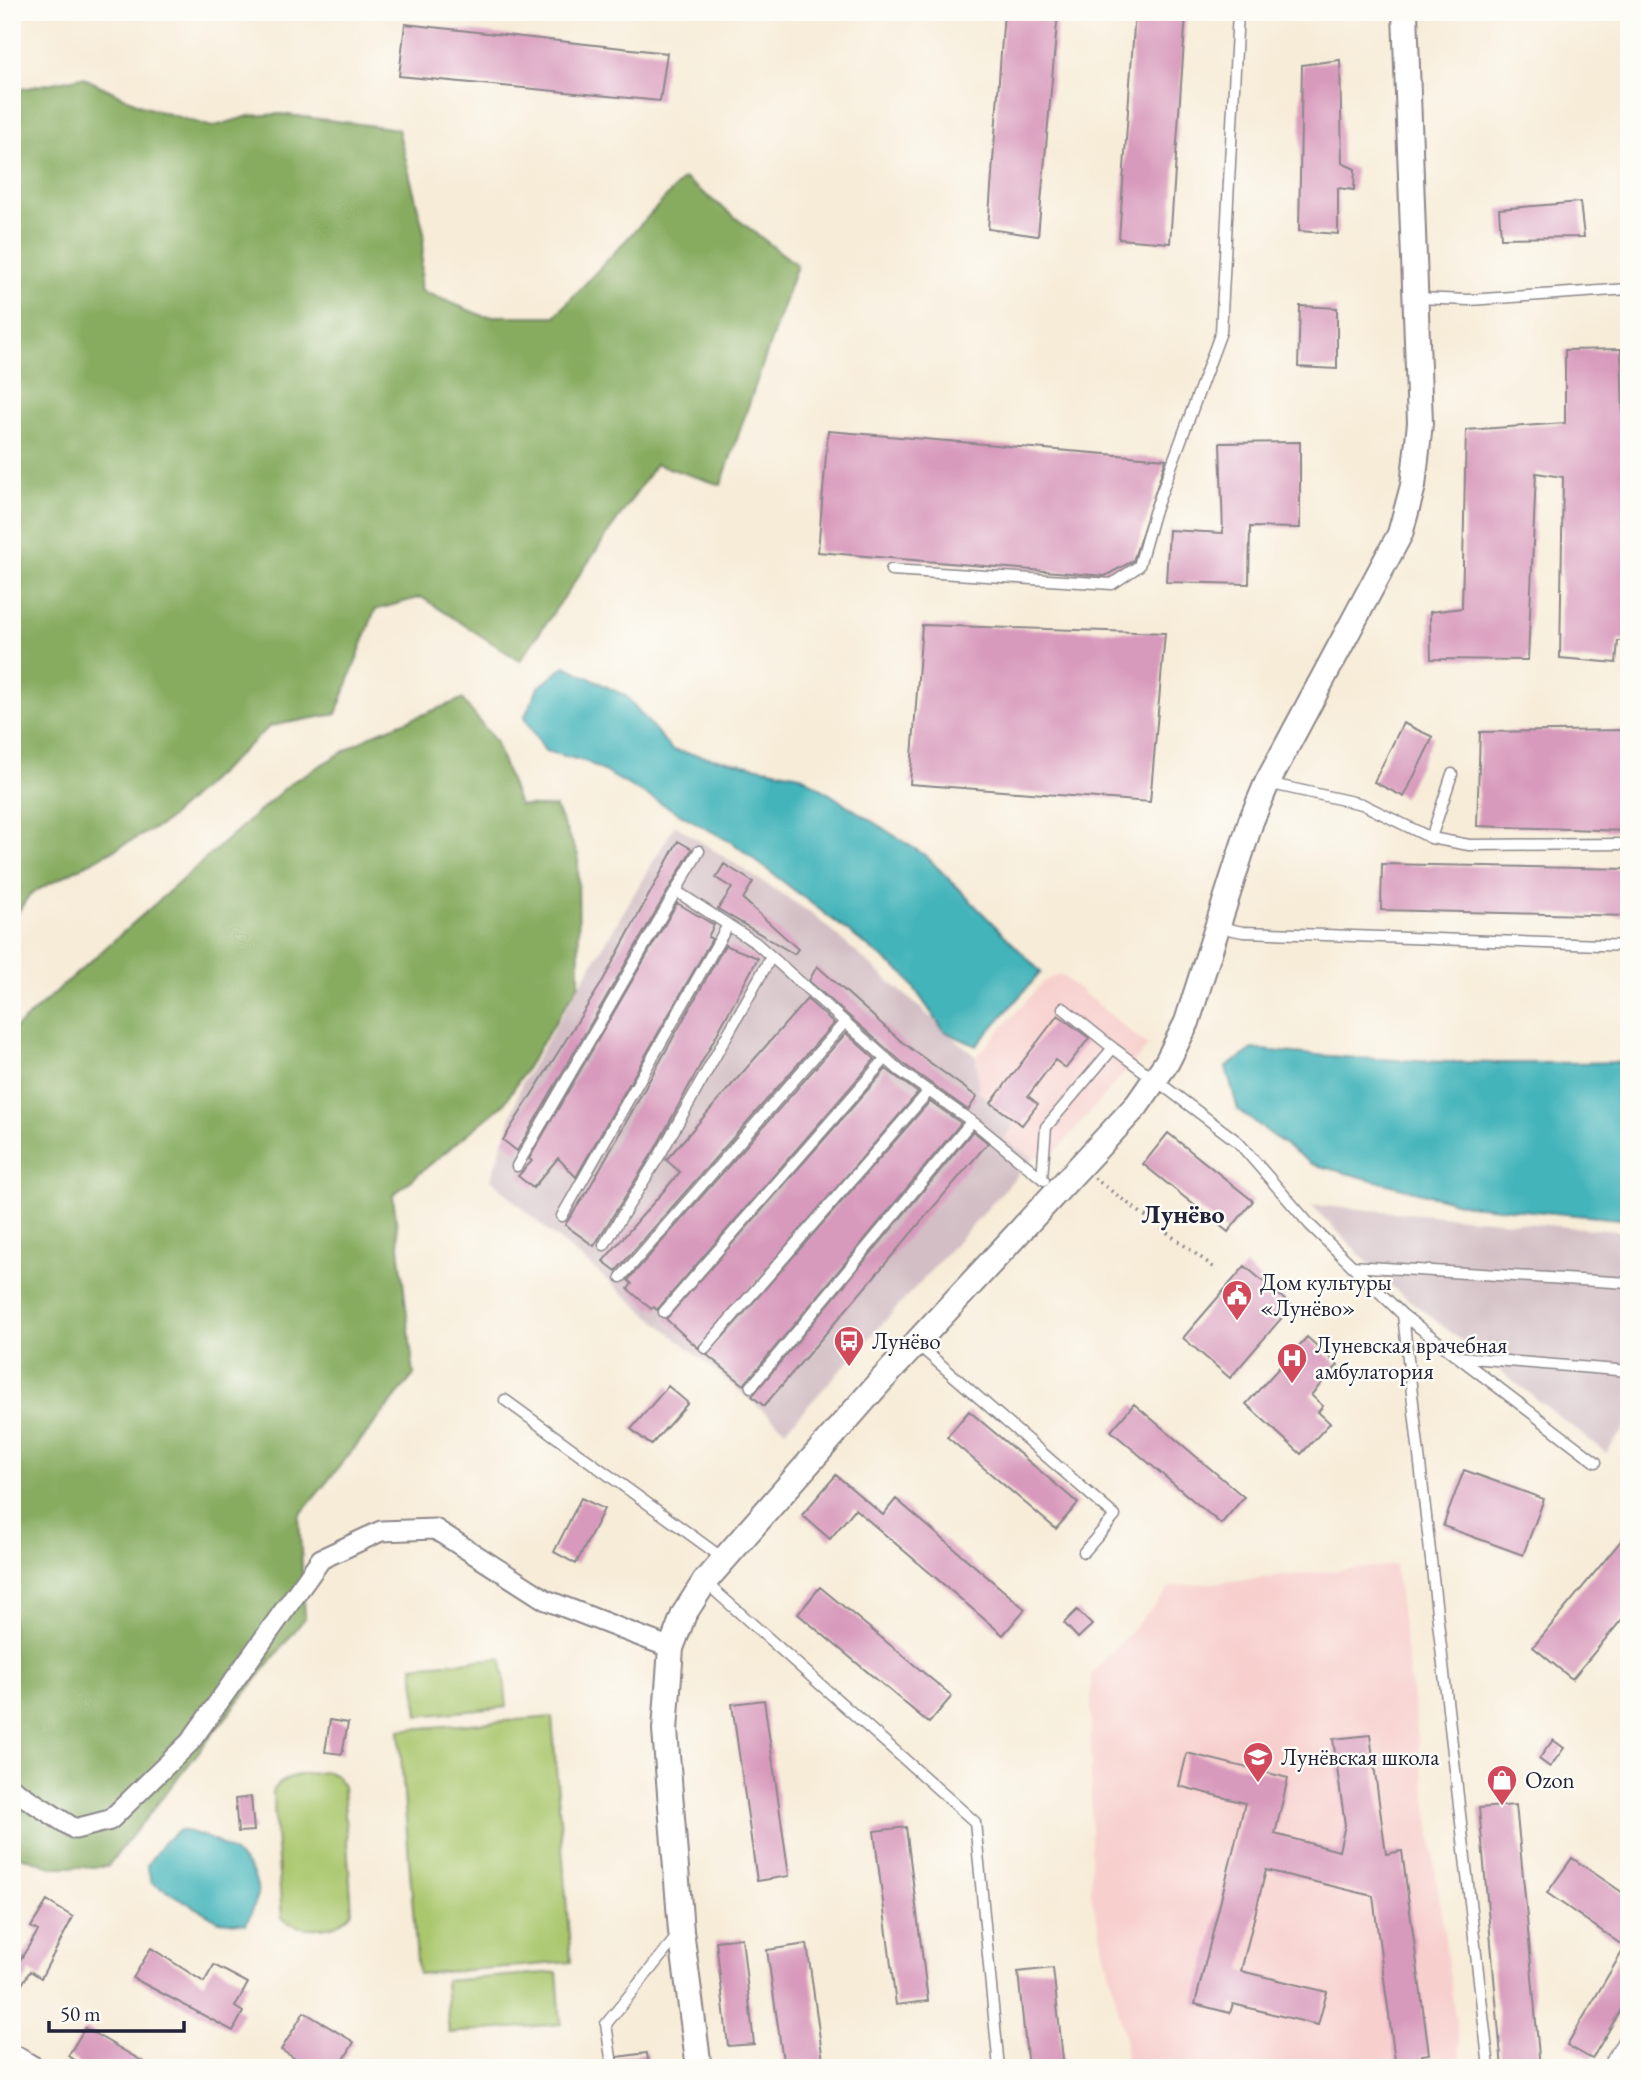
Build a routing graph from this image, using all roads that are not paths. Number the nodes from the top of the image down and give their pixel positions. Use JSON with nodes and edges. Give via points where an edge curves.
{"nodes":[{"id":1,"x":1238,"y":12,"type":"edge"},
{"id":2,"x":1405,"y":12,"type":"edge"},
{"id":3,"x":1629,"y":289,"type":"edge"},
{"id":4,"x":1415,"y":298,"type":"junction"},
{"id":5,"x":891,"y":570,"type":"dead end"},
{"id":6,"x":1452,"y":774,"type":"dead end"},
{"id":7,"x":1266,"y":783,"type":"junction"},
{"id":8,"x":1432,"y":838,"type":"junction"},
{"id":9,"x":1629,"y":844,"type":"edge"},
{"id":10,"x":699,"y":851,"type":"dead end"},
{"id":11,"x":676,"y":891,"type":"junction"},
{"id":12,"x":728,"y":925,"type":"junction"},
{"id":13,"x":1217,"y":927,"type":"junction"},
{"id":14,"x":1629,"y":946,"type":"edge"},
{"id":15,"x":771,"y":957,"type":"junction"},
{"id":16,"x":1063,"y":1008,"type":"dead end"},
{"id":17,"x":845,"y":1022,"type":"junction"},
{"id":18,"x":1113,"y":1048,"type":"junction"},
{"id":19,"x":886,"y":1059,"type":"junction"},
{"id":20,"x":1154,"y":1081,"type":"junction"},
{"id":21,"x":929,"y":1091,"type":"junction"},
{"id":22,"x":972,"y":1121,"type":"junction"},
{"id":23,"x":517,"y":1166,"type":"dead end"},
{"id":24,"x":1049,"y":1185,"type":"junction"},
{"id":25,"x":562,"y":1216,"type":"dead end"},
{"id":26,"x":604,"y":1245,"type":"dead end"},
{"id":27,"x":1352,"y":1266,"type":"junction"},
{"id":28,"x":621,"y":1277,"type":"dead end"},
{"id":29,"x":1629,"y":1283,"type":"edge"},
{"id":30,"x":664,"y":1312,"type":"dead end"},
{"id":31,"x":1404,"y":1315,"type":"junction"},
{"id":32,"x":917,"y":1343,"type":"junction"},
{"id":33,"x":705,"y":1348,"type":"dead end"},
{"id":34,"x":1458,"y":1357,"type":"junction"},
{"id":35,"x":1629,"y":1371,"type":"edge"},
{"id":36,"x":751,"y":1387,"type":"dead end"},
{"id":37,"x":505,"y":1400,"type":"dead end"},
{"id":38,"x":1596,"y":1462,"type":"dead end"},
{"id":39,"x":1084,"y":1552,"type":"dead end"},
{"id":40,"x":724,"y":1559,"type":"junction"},
{"id":41,"x":705,"y":1581,"type":"junction"},
{"id":42,"x":671,"y":1648,"type":"junction"},
{"id":43,"x":12,"y":1789,"type":"edge"},
{"id":44,"x":681,"y":1931,"type":"junction"},
{"id":45,"x":1629,"y":2031,"type":"edge"},
{"id":46,"x":12,"y":2054,"type":"edge"},
{"id":47,"x":611,"y":2058,"type":"dead end"},
{"id":48,"x":36,"y":2068,"type":"edge"},
{"id":49,"x":699,"y":2068,"type":"edge"},
{"id":50,"x":999,"y":2068,"type":"edge"},
{"id":51,"x":1489,"y":2068,"type":"edge"},
{"id":52,"x":1606,"y":2068,"type":"edge"}],
"edges":[{"from":1,"to":5,"type":"lane","via":[[1221,332],[1139,566],[1112,584]]},
{"from":2,"to":4,"type":"street"},
{"from":3,"to":4,"type":"lane","via":[[1469,300]]},
{"from":4,"to":7,"type":"street","via":[[1420,423],[1413,486],[1400,534]]},
{"from":6,"to":8,"type":"lane"},
{"from":7,"to":8,"type":"lane","via":[[1362,804]]},
{"from":7,"to":13,"type":"street"},
{"from":8,"to":9,"type":"lane","via":[[1469,845]]},
{"from":10,"to":11,"type":"lane"},
{"from":11,"to":12,"type":"lane"},
{"from":11,"to":23,"type":"lane"},
{"from":12,"to":15,"type":"lane"},
{"from":12,"to":25,"type":"lane"},
{"from":13,"to":14,"type":"lane","via":[[1243,932]]},
{"from":13,"to":20,"type":"street","via":[[1187,1022]]},
{"from":15,"to":17,"type":"lane"},
{"from":15,"to":26,"type":"lane"},
{"from":16,"to":18,"type":"lane"},
{"from":17,"to":19,"type":"lane"},
{"from":17,"to":28,"type":"lane"},
{"from":18,"to":20,"type":"lane"},
{"from":18,"to":24,"type":"lane","via":[[1046,1127]]},
{"from":19,"to":21,"type":"lane"},
{"from":19,"to":30,"type":"lane"},
{"from":20,"to":24,"type":"street","via":[[1080,1167]]},
{"from":20,"to":27,"type":"lane","via":[[1238,1142]]},
{"from":21,"to":22,"type":"lane"},
{"from":21,"to":33,"type":"lane"},
{"from":22,"to":24,"type":"lane"},
{"from":22,"to":36,"type":"lane"},
{"from":24,"to":32,"type":"street"},
{"from":27,"to":29,"type":"lane"},
{"from":27,"to":31,"type":"lane"},
{"from":31,"to":34,"type":"lane"},
{"from":31,"to":51,"type":"lane"},
{"from":32,"to":39,"type":"lane","via":[[1115,1516]]},
{"from":32,"to":40,"type":"street"},
{"from":34,"to":35,"type":"lane"},
{"from":34,"to":38,"type":"lane"},
{"from":37,"to":40,"type":"lane"},
{"from":40,"to":41,"type":"street"},
{"from":41,"to":42,"type":"street","via":[[684,1614]]},
{"from":41,"to":50,"type":"lane","via":[[975,1822]]},
{"from":42,"to":43,"type":"street","via":[[546,1600],[435,1530],[381,1531],[321,1559],[190,1742],[110,1820],[75,1829]]},
{"from":42,"to":44,"type":"street","via":[[665,1730]]},
{"from":44,"to":47,"type":"lane","via":[[606,2024]]},
{"from":44,"to":49,"type":"street"},
{"from":45,"to":52,"type":"lane"},
{"from":46,"to":48,"type":"street"}]}
